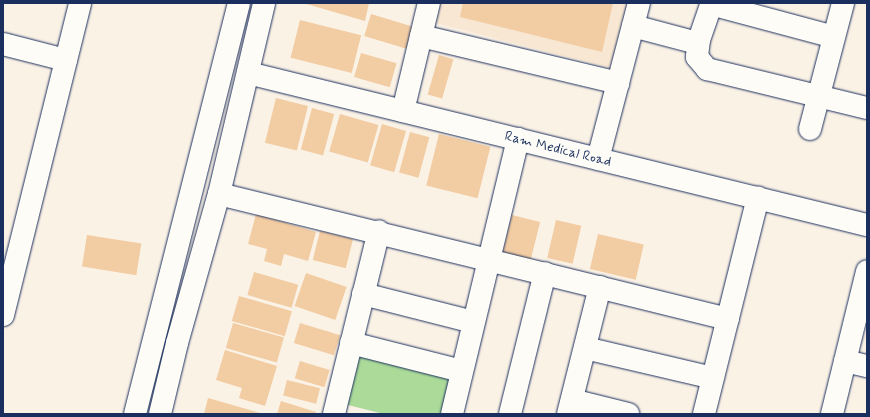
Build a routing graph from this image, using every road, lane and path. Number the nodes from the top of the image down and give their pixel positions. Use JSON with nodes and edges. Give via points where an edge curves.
{"nodes":[{"id":1,"x":80,"y":3,"type":"edge"},
{"id":2,"x":238,"y":3,"type":"edge"},
{"id":3,"x":264,"y":3,"type":"edge"},
{"id":4,"x":429,"y":3,"type":"edge"},
{"id":5,"x":639,"y":3,"type":"edge"},
{"id":6,"x":712,"y":3,"type":"edge"},
{"id":7,"x":844,"y":3,"type":"edge"},
{"id":8,"x":633,"y":26,"type":"junction"},
{"id":9,"x":421,"y":36,"type":"junction"},
{"id":10,"x":834,"y":37,"type":"junction"},
{"id":11,"x":699,"y":40,"type":"junction"},
{"id":12,"x":3,"y":44,"type":"edge"},
{"id":13,"x":66,"y":60,"type":"junction"},
{"id":14,"x":248,"y":73,"type":"junction"},
{"id":15,"x":618,"y":83,"type":"junction"},
{"id":16,"x":819,"y":96,"type":"junction"},
{"id":17,"x":867,"y":108,"type":"edge"},
{"id":18,"x":403,"y":111,"type":"junction"},
{"id":19,"x":810,"y":129,"type":"dead end"},
{"id":20,"x":518,"y":139,"type":"junction"},
{"id":21,"x":598,"y":159,"type":"junction"},
{"id":22,"x":219,"y":194,"type":"junction"},
{"id":23,"x":758,"y":198,"type":"junction"},
{"id":24,"x":867,"y":226,"type":"edge"},
{"id":25,"x":379,"y":231,"type":"junction"},
{"id":26,"x":489,"y":259,"type":"junction"},
{"id":27,"x":544,"y":273,"type":"junction"},
{"id":28,"x":866,"y":284,"type":"edge"},
{"id":29,"x":600,"y":286,"type":"junction"},
{"id":30,"x":363,"y":294,"type":"junction"},
{"id":31,"x":3,"y":315,"type":"edge"},
{"id":32,"x":728,"y":319,"type":"junction"},
{"id":33,"x":474,"y":322,"type":"junction"},
{"id":34,"x":351,"y":343,"type":"junction"},
{"id":35,"x":584,"y":348,"type":"junction"},
{"id":36,"x":845,"y":361,"type":"junction"},
{"id":37,"x":867,"y":366,"type":"edge"},
{"id":38,"x":462,"y":370,"type":"junction"},
{"id":39,"x":713,"y":378,"type":"junction"},
{"id":40,"x":570,"y":407,"type":"edge"},
{"id":41,"x":339,"y":413,"type":"edge"},
{"id":42,"x":135,"y":414,"type":"edge"},
{"id":43,"x":160,"y":414,"type":"edge"},
{"id":44,"x":452,"y":414,"type":"edge"},
{"id":45,"x":510,"y":414,"type":"edge"},
{"id":46,"x":628,"y":414,"type":"edge"},
{"id":47,"x":704,"y":414,"type":"edge"},
{"id":48,"x":832,"y":414,"type":"edge"}],
"edges":[{"from":1,"to":13,"type":"street"},
{"from":2,"to":42,"type":"street"},
{"from":3,"to":14,"type":"street"},
{"from":4,"to":9,"type":"street"},
{"from":5,"to":8,"type":"street"},
{"from":6,"to":10,"type":"street"},
{"from":6,"to":11,"type":"street"},
{"from":7,"to":10,"type":"street"},
{"from":8,"to":11,"type":"street","via":[[693,42]]},
{"from":8,"to":15,"type":"street"},
{"from":9,"to":15,"type":"street"},
{"from":9,"to":18,"type":"street"},
{"from":10,"to":16,"type":"street"},
{"from":11,"to":16,"type":"street","via":[[697,57],[706,69]]},
{"from":12,"to":13,"type":"street"},
{"from":13,"to":31,"type":"street"},
{"from":14,"to":18,"type":"street","name":"Ram Medical Road"},
{"from":14,"to":22,"type":"street"},
{"from":15,"to":21,"type":"street"},
{"from":16,"to":17,"type":"street"},
{"from":16,"to":19,"type":"street"},
{"from":18,"to":20,"type":"street","name":"Ram Medical Road"},
{"from":20,"to":21,"type":"street","name":"Ram Medical Road"},
{"from":20,"to":26,"type":"street"},
{"from":21,"to":23,"type":"street","name":"Ram Medical Road"},
{"from":22,"to":25,"type":"street"},
{"from":22,"to":43,"type":"street","via":[[177,342]]},
{"from":23,"to":24,"type":"street","name":"Ram Medical Road"},
{"from":23,"to":32,"type":"street"},
{"from":25,"to":26,"type":"street"},
{"from":25,"to":30,"type":"street"},
{"from":26,"to":27,"type":"street"},
{"from":26,"to":33,"type":"street"},
{"from":27,"to":29,"type":"street"},
{"from":27,"to":45,"type":"street"},
{"from":28,"to":36,"type":"street"},
{"from":29,"to":32,"type":"street"},
{"from":29,"to":35,"type":"street"},
{"from":30,"to":33,"type":"street"},
{"from":30,"to":34,"type":"street"},
{"from":32,"to":39,"type":"street"},
{"from":33,"to":38,"type":"street"},
{"from":34,"to":38,"type":"street"},
{"from":34,"to":41,"type":"street"},
{"from":35,"to":39,"type":"street"},
{"from":35,"to":40,"type":"street"},
{"from":36,"to":37,"type":"street"},
{"from":36,"to":48,"type":"street"},
{"from":38,"to":44,"type":"street"},
{"from":39,"to":47,"type":"street"},
{"from":40,"to":46,"type":"street"}]}
